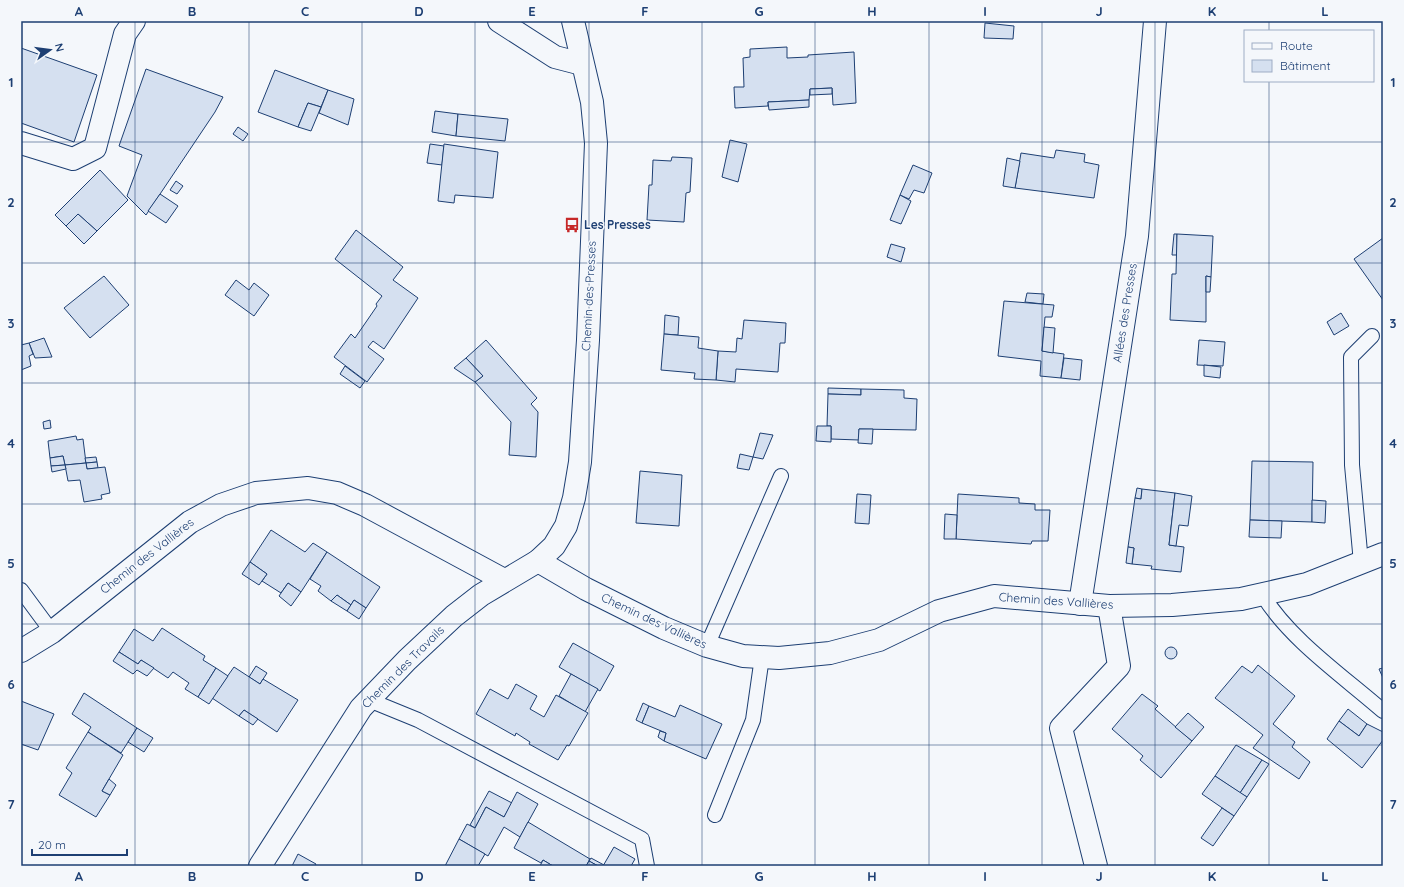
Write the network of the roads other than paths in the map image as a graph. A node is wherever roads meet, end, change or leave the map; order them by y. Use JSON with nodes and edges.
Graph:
{"nodes":[{"id":1,"x":134,"y":21,"type":"edge"},
{"id":2,"x":499,"y":21,"type":"edge"},
{"id":3,"x":573,"y":21,"type":"edge"},
{"id":4,"x":1155,"y":21,"type":"edge"},
{"id":5,"x":582,"y":64,"type":"junction"},
{"id":6,"x":21,"y":143,"type":"edge"},
{"id":7,"x":1372,"y":336,"type":"dead end"},
{"id":8,"x":782,"y":476,"type":"dead end"},
{"id":9,"x":1383,"y":554,"type":"edge"},
{"id":10,"x":538,"y":561,"type":"junction"},
{"id":11,"x":1361,"y":563,"type":"junction"},
{"id":12,"x":504,"y":580,"type":"junction"},
{"id":13,"x":21,"y":590,"type":"edge"},
{"id":14,"x":1262,"y":594,"type":"junction"},
{"id":15,"x":1080,"y":604,"type":"junction"},
{"id":16,"x":1109,"y":606,"type":"junction"},
{"id":17,"x":52,"y":632,"type":"junction"},
{"id":18,"x":707,"y":646,"type":"junction"},
{"id":19,"x":21,"y":651,"type":"edge"},
{"id":20,"x":762,"y":657,"type":"junction"},
{"id":21,"x":369,"y":700,"type":"junction"},
{"id":22,"x":1383,"y":711,"type":"edge"},
{"id":23,"x":715,"y":815,"type":"dead end"},
{"id":24,"x":260,"y":866,"type":"edge"},
{"id":25,"x":647,"y":866,"type":"edge"},
{"id":26,"x":1096,"y":866,"type":"edge"}],
"edges":[{"from":1,"to":6,"type":"street"},
{"from":2,"to":5,"type":"street"},
{"from":3,"to":5,"type":"street","name":"Chemin des Presses"},
{"from":4,"to":15,"type":"street","name":"Allées des Presses"},
{"from":5,"to":10,"type":"street","name":"Chemin des Presses"},
{"from":7,"to":11,"type":"lane"},
{"from":8,"to":18,"type":"lane"},
{"from":9,"to":11,"type":"street","name":"Chemin des Vallières"},
{"from":10,"to":12,"type":"street","name":"Chemin des Travails"},
{"from":10,"to":18,"type":"street","name":"Chemin des Vallières"},
{"from":11,"to":14,"type":"street","name":"Chemin des Vallières"},
{"from":12,"to":17,"type":"street","name":"Chemin des Vallières"},
{"from":12,"to":21,"type":"street","name":"Chemin des Travails"},
{"from":13,"to":17,"type":"lane"},
{"from":14,"to":16,"type":"street","name":"Chemin des Vallières"},
{"from":14,"to":22,"type":"lane"},
{"from":15,"to":16,"type":"street","name":"Chemin des Vallières"},
{"from":15,"to":20,"type":"street","name":"Chemin des Vallières"},
{"from":16,"to":26,"type":"street"},
{"from":17,"to":19,"type":"street","name":"Chemin des Vallières"},
{"from":18,"to":20,"type":"street","name":"Chemin des Vallières"},
{"from":20,"to":23,"type":"lane"},
{"from":21,"to":24,"type":"street","name":"Chemin des Travails"},
{"from":21,"to":25,"type":"lane"}]}
